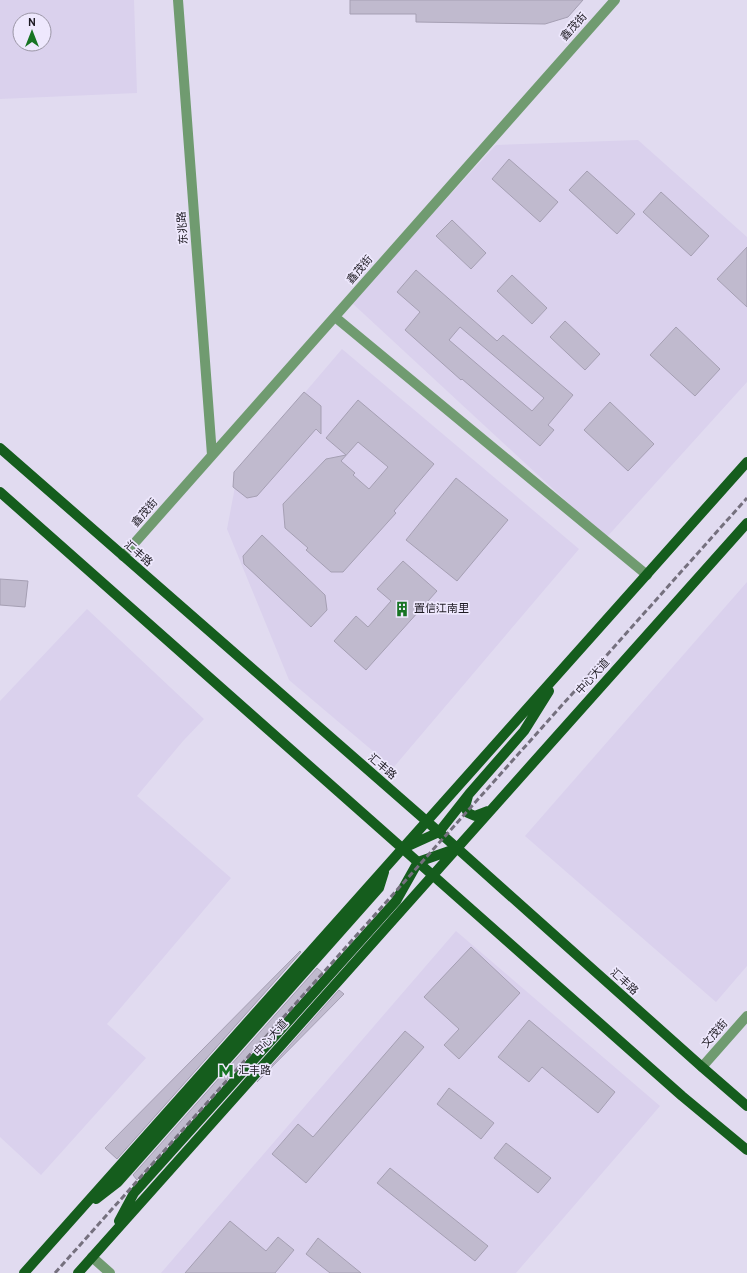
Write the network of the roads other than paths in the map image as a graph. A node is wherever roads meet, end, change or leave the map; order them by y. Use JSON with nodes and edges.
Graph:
{"nodes":[{"id":1,"x":178,"y":0,"type":"edge"},
{"id":2,"x":614,"y":0,"type":"edge"},
{"id":3,"x":335,"y":317,"type":"junction"},
{"id":4,"x":0,"y":448,"type":"edge"},
{"id":5,"x":212,"y":455,"type":"junction"},
{"id":6,"x":747,"y":462,"type":"edge"},
{"id":7,"x":0,"y":492,"type":"edge"},
{"id":8,"x":747,"y":522,"type":"edge"},
{"id":9,"x":123,"y":556,"type":"junction"},
{"id":10,"x":647,"y":575,"type":"junction"},
{"id":11,"x":565,"y":666,"type":"junction"},
{"id":12,"x":469,"y":794,"type":"junction"},
{"id":13,"x":490,"y":809,"type":"junction"},
{"id":14,"x":426,"y":822,"type":"junction"},
{"id":15,"x":439,"y":832,"type":"junction"},
{"id":16,"x":456,"y":848,"type":"junction"},
{"id":17,"x":402,"y":849,"type":"junction"},
{"id":18,"x":418,"y":862,"type":"junction"},
{"id":19,"x":433,"y":875,"type":"junction"},
{"id":20,"x":396,"y":901,"type":"junction"},
{"id":21,"x":747,"y":1016,"type":"edge"},
{"id":22,"x":702,"y":1068,"type":"junction"},
{"id":23,"x":747,"y":1106,"type":"edge"},
{"id":24,"x":747,"y":1150,"type":"edge"},
{"id":25,"x":111,"y":1236,"type":"junction"},
{"id":26,"x":92,"y":1257,"type":"junction"},
{"id":27,"x":24,"y":1273,"type":"edge"},
{"id":28,"x":78,"y":1273,"type":"edge"},
{"id":29,"x":110,"y":1273,"type":"edge"}],
"edges":[{"from":1,"to":5,"type":"street","name":"东兆路"},
{"from":2,"to":3,"type":"street","name":"鑫茂街"},
{"from":3,"to":5,"type":"street","name":"鑫茂街"},
{"from":3,"to":10,"type":"street"},
{"from":4,"to":9,"type":"main road","name":"汇丰路"},
{"from":5,"to":9,"type":"street","name":"鑫茂街"},
{"from":6,"to":10,"type":"main road","name":"中心大道"},
{"from":7,"to":17,"type":"main road"},
{"from":8,"to":13,"type":"main road","name":"中心大道"},
{"from":9,"to":14,"type":"main road","name":"汇丰路"},
{"from":10,"to":11,"type":"main road","name":"中心大道"},
{"from":11,"to":12,"type":"main road","name":"中心大道"},
{"from":11,"to":14,"type":"main road","name":"中心大道"},
{"from":12,"to":13,"type":"main road"},
{"from":12,"to":15,"type":"main road","name":"中心大道"},
{"from":13,"to":16,"type":"main road","name":"中心大道"},
{"from":14,"to":15,"type":"main road","name":"汇丰路"},
{"from":14,"to":17,"type":"main road","name":"中心大道"},
{"from":15,"to":16,"type":"main road","name":"汇丰路"},
{"from":15,"to":17,"type":"main road","name":"中心大道"},
{"from":16,"to":18,"type":"main road","name":"中心大道"},
{"from":16,"to":19,"type":"main road","name":"中心大道"},
{"from":16,"to":22,"type":"main road","name":"汇丰路"},
{"from":17,"to":18,"type":"main road"},
{"from":17,"to":27,"type":"main road","name":"中心大道"},
{"from":18,"to":19,"type":"main road"},
{"from":18,"to":20,"type":"main road","name":"中心大道"},
{"from":19,"to":20,"type":"main road","name":"中心大道"},
{"from":19,"to":24,"type":"main road"},
{"from":19,"to":25,"type":"main road","name":"中心大道"},
{"from":20,"to":25,"type":"main road","name":"中心大道"},
{"from":21,"to":22,"type":"street","name":"文茂街"},
{"from":22,"to":23,"type":"main road","name":"汇丰路"},
{"from":25,"to":26,"type":"main road","name":"中心大道"},
{"from":26,"to":28,"type":"main road","name":"中心大道"},
{"from":26,"to":29,"type":"street"}]}
